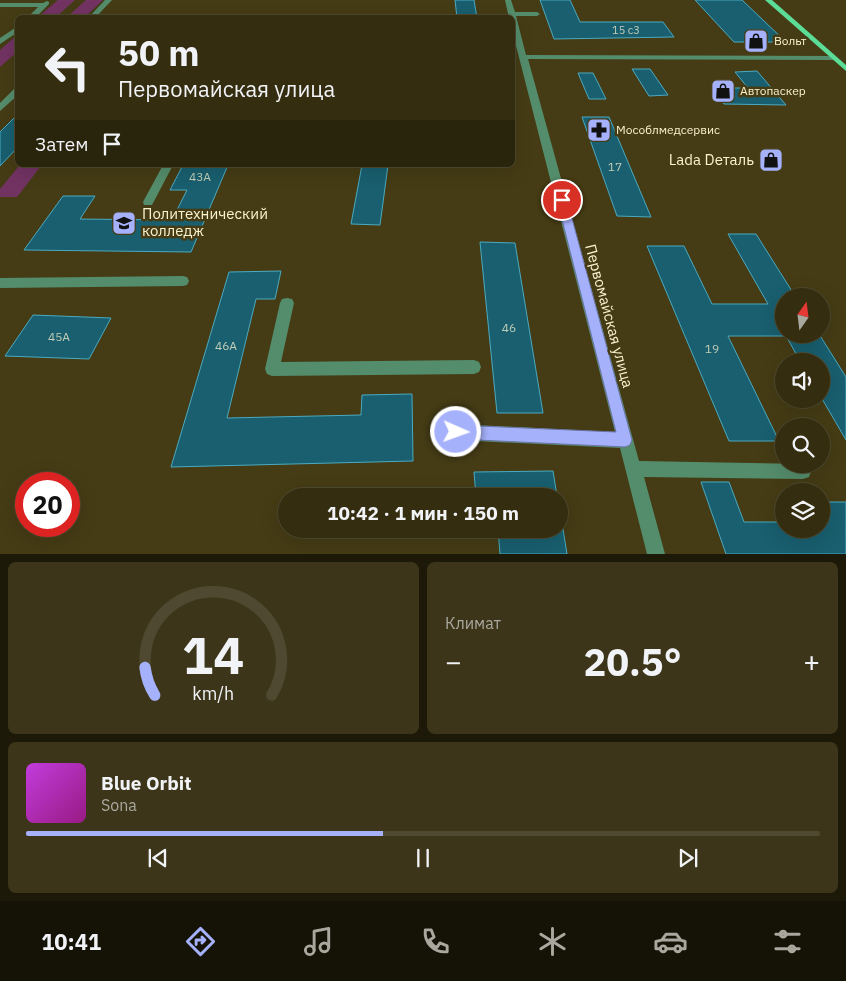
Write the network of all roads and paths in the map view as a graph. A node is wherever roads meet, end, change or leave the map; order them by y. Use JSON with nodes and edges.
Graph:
{"nodes":[{"id":1,"x":109,"y":0,"type":"edge"},
{"id":2,"x":508,"y":0,"type":"edge"},
{"id":3,"x":768,"y":0,"type":"edge"},
{"id":4,"x":48,"y":2,"type":"edge"},
{"id":5,"x":0,"y":5,"type":"edge"},
{"id":6,"x":512,"y":14,"type":"joint"},
{"id":7,"x":537,"y":14,"type":"dead end"},
{"id":8,"x":33,"y":15,"type":"edge"},
{"id":9,"x":94,"y":15,"type":"edge"},
{"id":10,"x":515,"y":25,"type":"edge"},
{"id":11,"x":15,"y":30,"type":"edge"},
{"id":12,"x":0,"y":42,"type":"edge"},
{"id":13,"x":524,"y":58,"type":"junction"},
{"id":14,"x":833,"y":58,"type":"junction"},
{"id":15,"x":846,"y":69,"type":"edge"},
{"id":16,"x":15,"y":93,"type":"edge"},
{"id":17,"x":0,"y":108,"type":"edge"},
{"id":18,"x":167,"y":167,"type":"edge"},
{"id":19,"x":148,"y":202,"type":"dead end"},
{"id":20,"x":183,"y":281,"type":"dead end"},
{"id":21,"x":0,"y":282,"type":"edge"},
{"id":22,"x":287,"y":302,"type":"dead end"},
{"id":23,"x":474,"y":367,"type":"dead end"},
{"id":24,"x":456,"y":432,"type":"dead end"},
{"id":25,"x":625,"y":440,"type":"junction"},
{"id":26,"x":633,"y":469,"type":"junction"},
{"id":27,"x":775,"y":471,"type":"edge"},
{"id":28,"x":656,"y":554,"type":"edge"}],
"edges":[{"from":1,"to":9,"type":"street"},
{"from":2,"to":6,"type":"street","name":"Первомайская улица"},
{"from":3,"to":14,"type":"main road"},
{"from":4,"to":5,"type":"street"},
{"from":4,"to":8,"type":"street"},
{"from":6,"to":7,"type":"street"},
{"from":10,"to":13,"type":"street","name":"Первомайская улица"},
{"from":11,"to":12,"type":"street"},
{"from":13,"to":14,"type":"street"},
{"from":13,"to":25,"type":"street","name":"Первомайская улица"},
{"from":14,"to":15,"type":"main road"},
{"from":16,"to":17,"type":"street"},
{"from":18,"to":19,"type":"street"},
{"from":20,"to":21,"type":"street"},
{"from":22,"to":23,"type":"street"},
{"from":24,"to":25,"type":"street"},
{"from":25,"to":26,"type":"street","name":"Первомайская улица"},
{"from":26,"to":27,"type":"street"},
{"from":26,"to":28,"type":"street","name":"Первомайская улица"}]}
